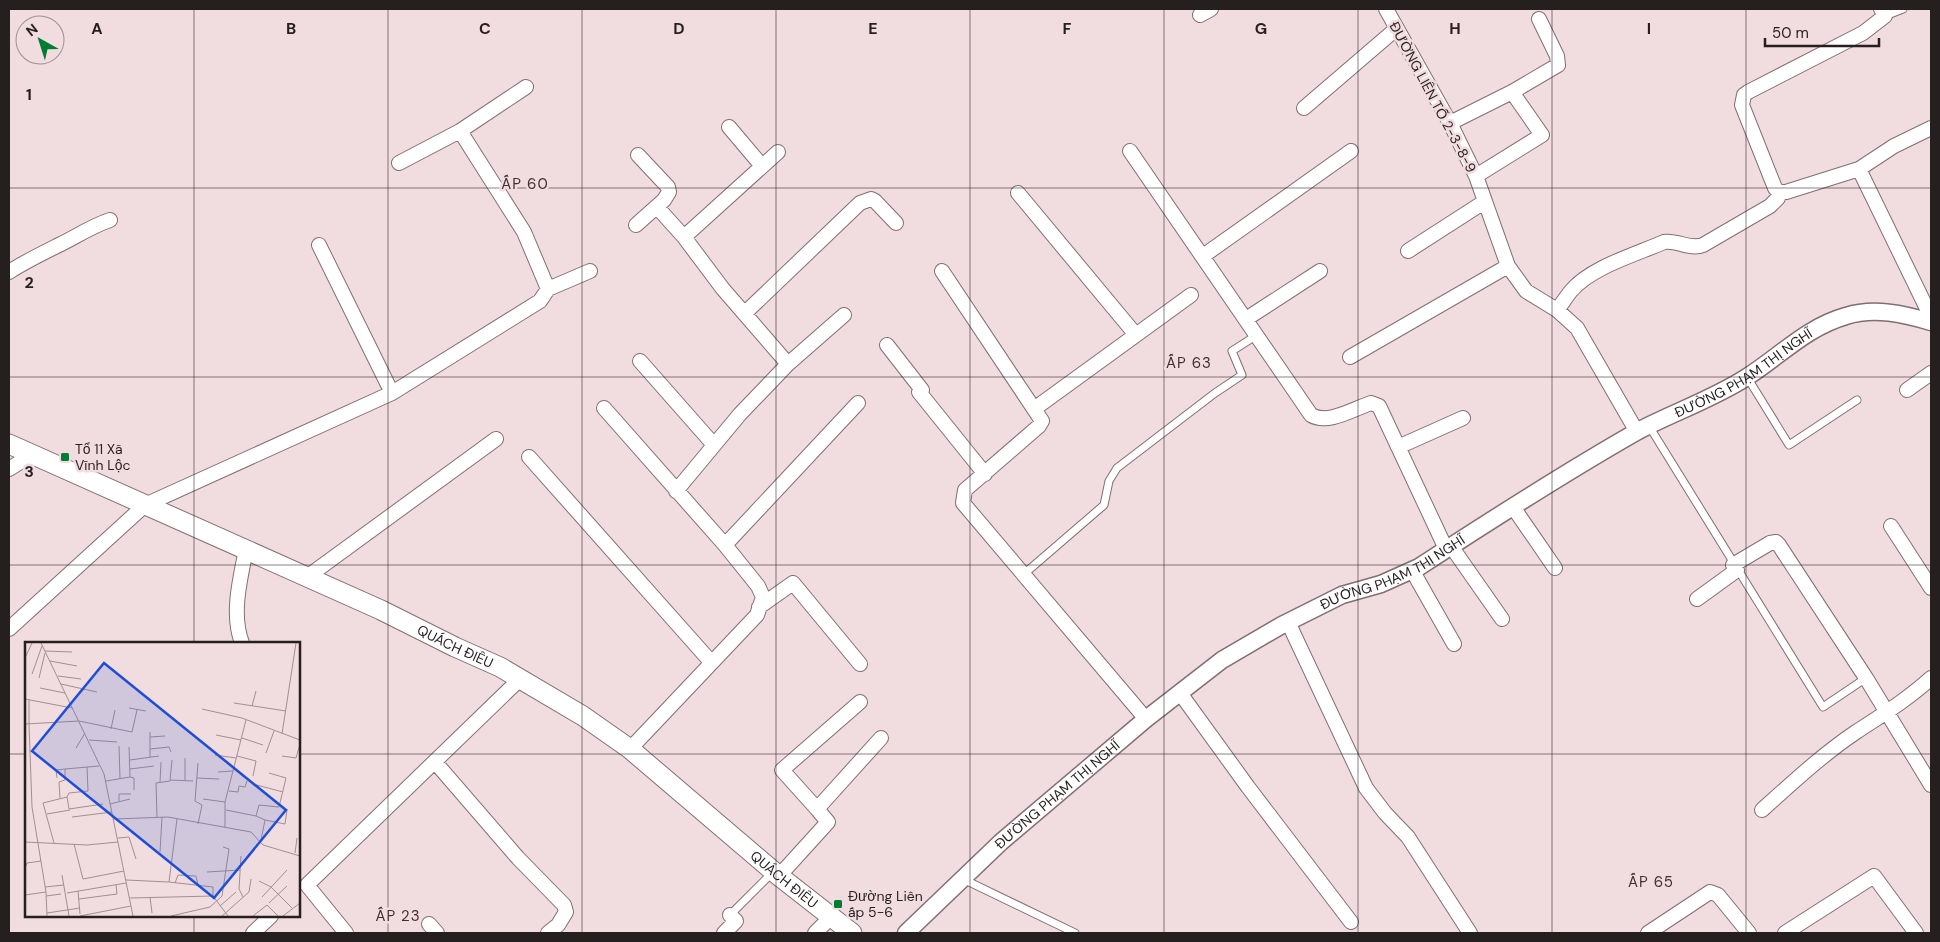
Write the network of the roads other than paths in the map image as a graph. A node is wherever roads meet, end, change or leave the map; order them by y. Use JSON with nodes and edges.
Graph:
{"nodes":[{"id":1,"x":1386,"y":9,"type":"edge"},
{"id":2,"x":1903,"y":9,"type":"edge"},
{"id":3,"x":1883,"y":12,"type":"edge"},
{"id":4,"x":1539,"y":19,"type":"dead end"},
{"id":5,"x":1396,"y":29,"type":"junction"},
{"id":6,"x":526,"y":87,"type":"dead end"},
{"id":7,"x":1512,"y":92,"type":"junction"},
{"id":8,"x":1304,"y":108,"type":"dead end"},
{"id":9,"x":1450,"y":123,"type":"junction"},
{"id":10,"x":728,"y":127,"type":"dead end"},
{"id":11,"x":1931,"y":128,"type":"edge"},
{"id":12,"x":460,"y":131,"type":"junction"},
{"id":13,"x":1130,"y":151,"type":"dead end"},
{"id":14,"x":1352,"y":151,"type":"dead end"},
{"id":15,"x":778,"y":152,"type":"dead end"},
{"id":16,"x":638,"y":154,"type":"dead end"},
{"id":17,"x":399,"y":163,"type":"dead end"},
{"id":18,"x":762,"y":166,"type":"junction"},
{"id":19,"x":1859,"y":169,"type":"junction"},
{"id":20,"x":1476,"y":176,"type":"junction"},
{"id":21,"x":1780,"y":192,"type":"junction"},
{"id":22,"x":1018,"y":193,"type":"dead end"},
{"id":23,"x":1484,"y":202,"type":"junction"},
{"id":24,"x":657,"y":206,"type":"junction"},
{"id":25,"x":110,"y":220,"type":"dead end"},
{"id":26,"x":896,"y":223,"type":"dead end"},
{"id":27,"x":636,"y":225,"type":"dead end"},
{"id":28,"x":684,"y":237,"type":"junction"},
{"id":29,"x":319,"y":245,"type":"dead end"},
{"id":30,"x":1408,"y":251,"type":"dead end"},
{"id":31,"x":1203,"y":256,"type":"junction"},
{"id":32,"x":1508,"y":266,"type":"junction"},
{"id":33,"x":590,"y":271,"type":"dead end"},
{"id":34,"x":942,"y":271,"type":"dead end"},
{"id":35,"x":1320,"y":271,"type":"dead end"},
{"id":36,"x":9,"y":272,"type":"edge"},
{"id":37,"x":548,"y":289,"type":"junction"},
{"id":38,"x":1191,"y":295,"type":"dead end"},
{"id":39,"x":1558,"y":310,"type":"junction"},
{"id":40,"x":744,"y":313,"type":"junction"},
{"id":41,"x":844,"y":315,"type":"dead end"},
{"id":42,"x":1931,"y":317,"type":"edge"},
{"id":43,"x":1246,"y":319,"type":"junction"},
{"id":44,"x":1931,"y":322,"type":"edge"},
{"id":45,"x":1136,"y":335,"type":"junction"},
{"id":46,"x":1257,"y":335,"type":"junction"},
{"id":47,"x":887,"y":345,"type":"dead end"},
{"id":48,"x":1350,"y":357,"type":"dead end"},
{"id":49,"x":640,"y":361,"type":"dead end"},
{"id":50,"x":788,"y":364,"type":"junction"},
{"id":51,"x":1931,"y":373,"type":"edge"},
{"id":52,"x":1747,"y":377,"type":"junction"},
{"id":53,"x":1907,"y":390,"type":"dead end"},
{"id":54,"x":392,"y":394,"type":"junction"},
{"id":55,"x":1857,"y":400,"type":"dead end"},
{"id":56,"x":858,"y":403,"type":"dead end"},
{"id":57,"x":604,"y":408,"type":"dead end"},
{"id":58,"x":1034,"y":409,"type":"junction"},
{"id":59,"x":1463,"y":418,"type":"dead end"},
{"id":60,"x":1643,"y":429,"type":"junction"},
{"id":61,"x":496,"y":440,"type":"dead end"},
{"id":62,"x":9,"y":444,"type":"edge"},
{"id":63,"x":714,"y":445,"type":"junction"},
{"id":64,"x":1398,"y":447,"type":"junction"},
{"id":65,"x":33,"y":454,"type":"junction"},
{"id":66,"x":529,"y":457,"type":"dead end"},
{"id":67,"x":9,"y":469,"type":"edge"},
{"id":68,"x":985,"y":474,"type":"junction"},
{"id":69,"x":676,"y":491,"type":"junction"},
{"id":70,"x":145,"y":505,"type":"junction"},
{"id":71,"x":1513,"y":508,"type":"junction"},
{"id":72,"x":1891,"y":526,"type":"dead end"},
{"id":73,"x":725,"y":545,"type":"junction"},
{"id":74,"x":1449,"y":547,"type":"junction"},
{"id":75,"x":246,"y":550,"type":"junction"},
{"id":76,"x":1735,"y":567,"type":"junction"},
{"id":77,"x":1555,"y":568,"type":"dead end"},
{"id":78,"x":1412,"y":570,"type":"junction"},
{"id":79,"x":1024,"y":574,"type":"junction"},
{"id":80,"x":307,"y":577,"type":"junction"},
{"id":81,"x":1931,"y":588,"type":"edge"},
{"id":82,"x":1697,"y":599,"type":"dead end"},
{"id":83,"x":759,"y":607,"type":"junction"},
{"id":84,"x":1502,"y":619,"type":"dead end"},
{"id":85,"x":1288,"y":622,"type":"junction"},
{"id":86,"x":9,"y":629,"type":"edge"},
{"id":87,"x":242,"y":642,"type":"edge"},
{"id":88,"x":1454,"y":644,"type":"dead end"},
{"id":89,"x":711,"y":662,"type":"junction"},
{"id":90,"x":860,"y":664,"type":"dead end"},
{"id":91,"x":1866,"y":678,"type":"junction"},
{"id":92,"x":1931,"y":678,"type":"edge"},
{"id":93,"x":520,"y":679,"type":"junction"},
{"id":94,"x":1180,"y":693,"type":"junction"},
{"id":95,"x":860,"y":702,"type":"dead end"},
{"id":96,"x":1887,"y":713,"type":"junction"},
{"id":97,"x":1146,"y":719,"type":"junction"},
{"id":98,"x":881,"y":738,"type":"dead end"},
{"id":99,"x":630,"y":749,"type":"junction"},
{"id":100,"x":435,"y":762,"type":"junction"},
{"id":101,"x":1931,"y":785,"type":"edge"},
{"id":102,"x":817,"y":809,"type":"junction"},
{"id":103,"x":1762,"y":810,"type":"dead end"},
{"id":104,"x":777,"y":873,"type":"junction"},
{"id":105,"x":963,"y":879,"type":"junction"},
{"id":106,"x":303,"y":888,"type":"edge"},
{"id":107,"x":730,"y":915,"type":"joint"},
{"id":108,"x":270,"y":917,"type":"edge"},
{"id":109,"x":831,"y":917,"type":"junction"},
{"id":110,"x":1351,"y":922,"type":"dead end"},
{"id":111,"x":253,"y":933,"type":"edge"},
{"id":112,"x":346,"y":933,"type":"edge"},
{"id":113,"x":548,"y":933,"type":"edge"},
{"id":114,"x":724,"y":933,"type":"edge"},
{"id":115,"x":815,"y":933,"type":"edge"},
{"id":116,"x":852,"y":933,"type":"edge"},
{"id":117,"x":906,"y":933,"type":"edge"},
{"id":118,"x":1075,"y":933,"type":"edge"},
{"id":119,"x":1470,"y":933,"type":"edge"},
{"id":120,"x":1648,"y":933,"type":"edge"},
{"id":121,"x":1749,"y":933,"type":"edge"},
{"id":122,"x":1785,"y":933,"type":"edge"},
{"id":123,"x":1916,"y":933,"type":"edge"}],
"edges":[{"from":1,"to":5,"type":"street","name":"ĐƯỜNG LIÊN TỔ 2-3-8-9"},
{"from":2,"to":3,"type":"lane"},
{"from":3,"to":21,"type":"street"},
{"from":4,"to":7,"type":"street"},
{"from":5,"to":8,"type":"street"},
{"from":5,"to":9,"type":"street","name":"ĐƯỜNG LIÊN TỔ 2-3-8-9"},
{"from":6,"to":12,"type":"street"},
{"from":7,"to":9,"type":"street"},
{"from":7,"to":20,"type":"street"},
{"from":9,"to":20,"type":"street","name":"ĐƯỜNG LIÊN TỔ 2-3-8-9"},
{"from":10,"to":18,"type":"street"},
{"from":11,"to":19,"type":"street"},
{"from":12,"to":17,"type":"street"},
{"from":12,"to":37,"type":"street"},
{"from":13,"to":31,"type":"street"},
{"from":14,"to":31,"type":"street"},
{"from":15,"to":18,"type":"street"},
{"from":16,"to":24,"type":"street"},
{"from":18,"to":28,"type":"street"},
{"from":19,"to":21,"type":"street"},
{"from":19,"to":42,"type":"street"},
{"from":20,"to":23,"type":"street","name":"ĐƯỜNG LIÊN TỔ 2-3-8-9"},
{"from":21,"to":39,"type":"street"},
{"from":22,"to":45,"type":"street"},
{"from":23,"to":30,"type":"street"},
{"from":23,"to":32,"type":"street","name":"ĐƯỜNG LIÊN TỔ 2-3-8-9"},
{"from":24,"to":27,"type":"street"},
{"from":24,"to":28,"type":"street"},
{"from":25,"to":36,"type":"street"},
{"from":26,"to":40,"type":"street"},
{"from":28,"to":40,"type":"street"},
{"from":29,"to":54,"type":"street"},
{"from":31,"to":43,"type":"street"},
{"from":32,"to":39,"type":"street","name":"ĐƯỜNG LIÊN TỔ 2-3-8-9"},
{"from":32,"to":48,"type":"street"},
{"from":33,"to":37,"type":"street"},
{"from":34,"to":58,"type":"street"},
{"from":35,"to":43,"type":"street"},
{"from":37,"to":54,"type":"street"},
{"from":38,"to":45,"type":"street"},
{"from":39,"to":60,"type":"street","name":"ĐƯỜNG LIÊN TỔ 2-3-8-9"},
{"from":40,"to":50,"type":"street"},
{"from":41,"to":50,"type":"street"},
{"from":43,"to":46,"type":"street"},
{"from":44,"to":52,"type":"street","name":"ĐƯỜNG PHẠM THỊ NGHĨ"},
{"from":45,"to":58,"type":"street"},
{"from":46,"to":64,"type":"street"},
{"from":46,"to":79,"type":"lane"},
{"from":47,"to":68,"type":"street"},
{"from":49,"to":63,"type":"street"},
{"from":50,"to":63,"type":"street"},
{"from":51,"to":53,"type":"street"},
{"from":52,"to":55,"type":"lane"},
{"from":52,"to":60,"type":"street","name":"ĐƯỜNG PHẠM THỊ NGHĨ"},
{"from":54,"to":70,"type":"street"},
{"from":56,"to":73,"type":"street"},
{"from":57,"to":69,"type":"street"},
{"from":58,"to":68,"type":"street"},
{"from":59,"to":64,"type":"street"},
{"from":60,"to":71,"type":"street","name":"ĐƯỜNG PHẠM THỊ NGHĨ"},
{"from":60,"to":76,"type":"lane"},
{"from":61,"to":80,"type":"street"},
{"from":62,"to":65,"type":"main road","name":"QUÁCH ĐIÊU"},
{"from":63,"to":69,"type":"street"},
{"from":64,"to":74,"type":"street"},
{"from":65,"to":67,"type":"street"},
{"from":65,"to":70,"type":"main road","name":"QUÁCH ĐIÊU"},
{"from":66,"to":89,"type":"street"},
{"from":68,"to":79,"type":"street"},
{"from":69,"to":73,"type":"street"},
{"from":70,"to":75,"type":"main road","name":"QUÁCH ĐIÊU"},
{"from":70,"to":86,"type":"street"},
{"from":71,"to":74,"type":"street","name":"ĐƯỜNG PHẠM THỊ NGHĨ"},
{"from":71,"to":77,"type":"street"},
{"from":72,"to":81,"type":"street"},
{"from":73,"to":83,"type":"street"},
{"from":74,"to":78,"type":"street","name":"ĐƯỜNG PHẠM THỊ NGHĨ"},
{"from":74,"to":84,"type":"street"},
{"from":75,"to":80,"type":"main road","name":"QUÁCH ĐIÊU"},
{"from":75,"to":87,"type":"street"},
{"from":76,"to":82,"type":"street"},
{"from":76,"to":91,"type":"street"},
{"from":76,"to":91,"type":"lane"},
{"from":78,"to":85,"type":"street","name":"ĐƯỜNG PHẠM THỊ NGHĨ"},
{"from":78,"to":88,"type":"street"},
{"from":79,"to":97,"type":"street"},
{"from":80,"to":93,"type":"main road","name":"QUÁCH ĐIÊU"},
{"from":83,"to":89,"type":"street"},
{"from":83,"to":90,"type":"street"},
{"from":85,"to":94,"type":"street","name":"ĐƯỜNG PHẠM THỊ NGHĨ"},
{"from":85,"to":119,"type":"street"},
{"from":89,"to":99,"type":"street"},
{"from":91,"to":96,"type":"street"},
{"from":92,"to":96,"type":"street"},
{"from":93,"to":99,"type":"main road","name":"QUÁCH ĐIÊU"},
{"from":93,"to":100,"type":"street"},
{"from":94,"to":97,"type":"street","name":"ĐƯỜNG PHẠM THỊ NGHĨ"},
{"from":94,"to":110,"type":"street"},
{"from":95,"to":102,"type":"street"},
{"from":96,"to":101,"type":"street"},
{"from":96,"to":103,"type":"street"},
{"from":97,"to":105,"type":"street","name":"ĐƯỜNG PHẠM THỊ NGHĨ"},
{"from":98,"to":102,"type":"street"},
{"from":99,"to":104,"type":"main road","name":"QUÁCH ĐIÊU"},
{"from":100,"to":106,"type":"street"},
{"from":100,"to":113,"type":"street"},
{"from":102,"to":104,"type":"street"},
{"from":104,"to":107,"type":"lane"},
{"from":104,"to":109,"type":"main road","name":"QUÁCH ĐIÊU"},
{"from":105,"to":117,"type":"street","name":"ĐƯỜNG PHẠM THỊ NGHĨ"},
{"from":105,"to":118,"type":"lane"},
{"from":106,"to":112,"type":"street"},
{"from":107,"to":114,"type":"street"},
{"from":108,"to":111,"type":"street"},
{"from":109,"to":115,"type":"street"},
{"from":109,"to":116,"type":"main road","name":"QUÁCH ĐIÊU"},
{"from":120,"to":121,"type":"street"},
{"from":122,"to":123,"type":"street"}]}
